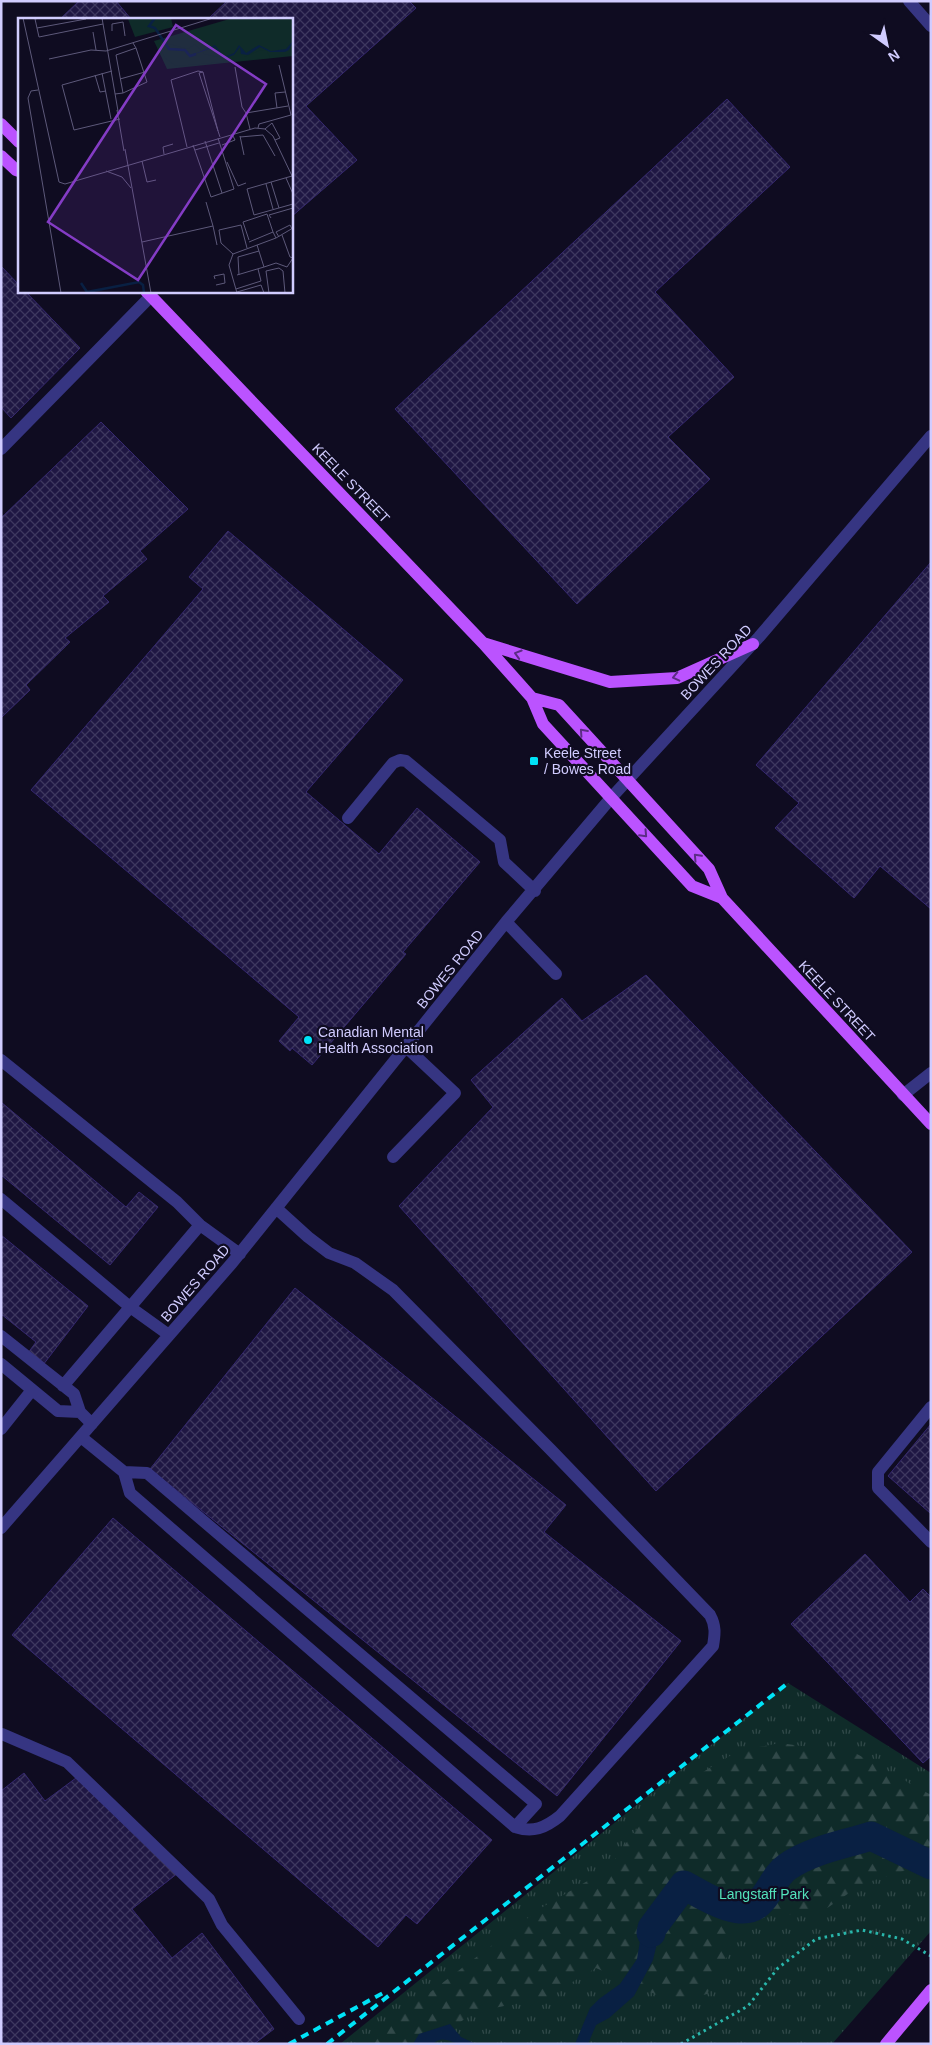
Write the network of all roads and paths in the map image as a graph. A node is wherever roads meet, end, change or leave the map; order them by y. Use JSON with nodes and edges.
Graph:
{"nodes":[{"id":1,"x":909,"y":1,"type":"edge"},
{"id":2,"x":931,"y":26,"type":"edge"},
{"id":3,"x":1,"y":124,"type":"edge"},
{"id":4,"x":18,"y":141,"type":"edge"},
{"id":5,"x":1,"y":156,"type":"edge"},
{"id":6,"x":18,"y":171,"type":"edge"},
{"id":7,"x":148,"y":294,"type":"edge"},
{"id":8,"x":931,"y":436,"type":"edge"},
{"id":9,"x":1,"y":449,"type":"edge"},
{"id":10,"x":483,"y":643,"type":"junction"},
{"id":11,"x":753,"y":644,"type":"junction"},
{"id":12,"x":532,"y":698,"type":"junction"},
{"id":13,"x":627,"y":781,"type":"junction"},
{"id":14,"x":611,"y":798,"type":"junction"},
{"id":15,"x":348,"y":818,"type":"dead end"},
{"id":16,"x":535,"y":891,"type":"junction"},
{"id":17,"x":722,"y":898,"type":"junction"},
{"id":18,"x":506,"y":922,"type":"junction"},
{"id":19,"x":556,"y":974,"type":"dead end"},
{"id":20,"x":406,"y":1047,"type":"junction"},
{"id":21,"x":1,"y":1060,"type":"edge"},
{"id":22,"x":931,"y":1073,"type":"edge"},
{"id":23,"x":903,"y":1095,"type":"junction"},
{"id":24,"x":931,"y":1124,"type":"edge"},
{"id":25,"x":393,"y":1157,"type":"dead end"},
{"id":26,"x":1,"y":1199,"type":"edge"},
{"id":27,"x":276,"y":1208,"type":"junction"},
{"id":28,"x":200,"y":1225,"type":"junction"},
{"id":29,"x":240,"y":1254,"type":"junction"},
{"id":30,"x":130,"y":1307,"type":"junction"},
{"id":31,"x":1,"y":1336,"type":"edge"},
{"id":32,"x":169,"y":1336,"type":"junction"},
{"id":33,"x":1,"y":1364,"type":"edge"},
{"id":34,"x":63,"y":1386,"type":"junction"},
{"id":35,"x":32,"y":1390,"type":"junction"},
{"id":36,"x":931,"y":1407,"type":"edge"},
{"id":37,"x":80,"y":1412,"type":"junction"},
{"id":38,"x":92,"y":1424,"type":"junction"},
{"id":39,"x":1,"y":1429,"type":"edge"},
{"id":40,"x":81,"y":1437,"type":"junction"},
{"id":41,"x":124,"y":1472,"type":"junction"},
{"id":42,"x":4,"y":1521,"type":"edge"},
{"id":43,"x":931,"y":1542,"type":"edge"},
{"id":44,"x":2,"y":1734,"type":"edge"},
{"id":45,"x":515,"y":1827,"type":"junction"},
{"id":46,"x":931,"y":1956,"type":"edge"},
{"id":47,"x":931,"y":1990,"type":"edge"},
{"id":48,"x":299,"y":2019,"type":"dead end"},
{"id":49,"x":681,"y":2044,"type":"edge"},
{"id":50,"x":886,"y":2044,"type":"edge"}],
"edges":[{"from":1,"to":2,"type":"street"},
{"from":3,"to":4,"type":"main road"},
{"from":5,"to":6,"type":"main road"},
{"from":7,"to":9,"type":"street"},
{"from":7,"to":10,"type":"main road","name":"KEELE STREET"},
{"from":8,"to":11,"type":"street","name":"BOWES ROAD"},
{"from":11,"to":10,"type":"main road","one_way":true},
{"from":10,"to":12,"type":"main road","name":"KEELE STREET"},
{"from":11,"to":13,"type":"street","name":"BOWES ROAD"},
{"from":13,"to":12,"type":"main road","name":"KEELE STREET","one_way":true},
{"from":12,"to":14,"type":"main road","name":"KEELE STREET"},
{"from":13,"to":14,"type":"street","name":"BOWES ROAD"},
{"from":17,"to":13,"type":"main road","name":"KEELE STREET","one_way":true},
{"from":14,"to":16,"type":"street","name":"BOWES ROAD"},
{"from":14,"to":17,"type":"main road","name":"KEELE STREET","one_way":true},
{"from":15,"to":16,"type":"street"},
{"from":16,"to":18,"type":"street","name":"BOWES ROAD"},
{"from":17,"to":23,"type":"main road","name":"KEELE STREET"},
{"from":18,"to":19,"type":"street"},
{"from":18,"to":20,"type":"street","name":"BOWES ROAD"},
{"from":20,"to":25,"type":"street"},
{"from":20,"to":27,"type":"street","name":"BOWES ROAD"},
{"from":21,"to":28,"type":"street"},
{"from":22,"to":23,"type":"street"},
{"from":23,"to":24,"type":"main road","name":"KEELE STREET"},
{"from":26,"to":30,"type":"street"},
{"from":27,"to":29,"type":"street","name":"BOWES ROAD"},
{"from":27,"to":45,"type":"street"},
{"from":28,"to":29,"type":"street"},
{"from":28,"to":30,"type":"street"},
{"from":29,"to":32,"type":"street","name":"BOWES ROAD"},
{"from":30,"to":32,"type":"street"},
{"from":30,"to":34,"type":"street"},
{"from":31,"to":34,"type":"street"},
{"from":32,"to":38,"type":"street","name":"BOWES ROAD"},
{"from":33,"to":35,"type":"street"},
{"from":34,"to":37,"type":"street"},
{"from":35,"to":37,"type":"street"},
{"from":35,"to":39,"type":"street"},
{"from":36,"to":43,"type":"street"},
{"from":37,"to":38,"type":"street"},
{"from":38,"to":40,"type":"street","name":"BOWES ROAD"},
{"from":40,"to":41,"type":"street"},
{"from":40,"to":42,"type":"street","name":"BOWES ROAD"},
{"from":41,"to":45,"type":"street"},
{"from":41,"to":45,"type":"street"},
{"from":44,"to":48,"type":"street"},
{"from":46,"to":49,"type":"path"},
{"from":47,"to":50,"type":"main road"}]}
